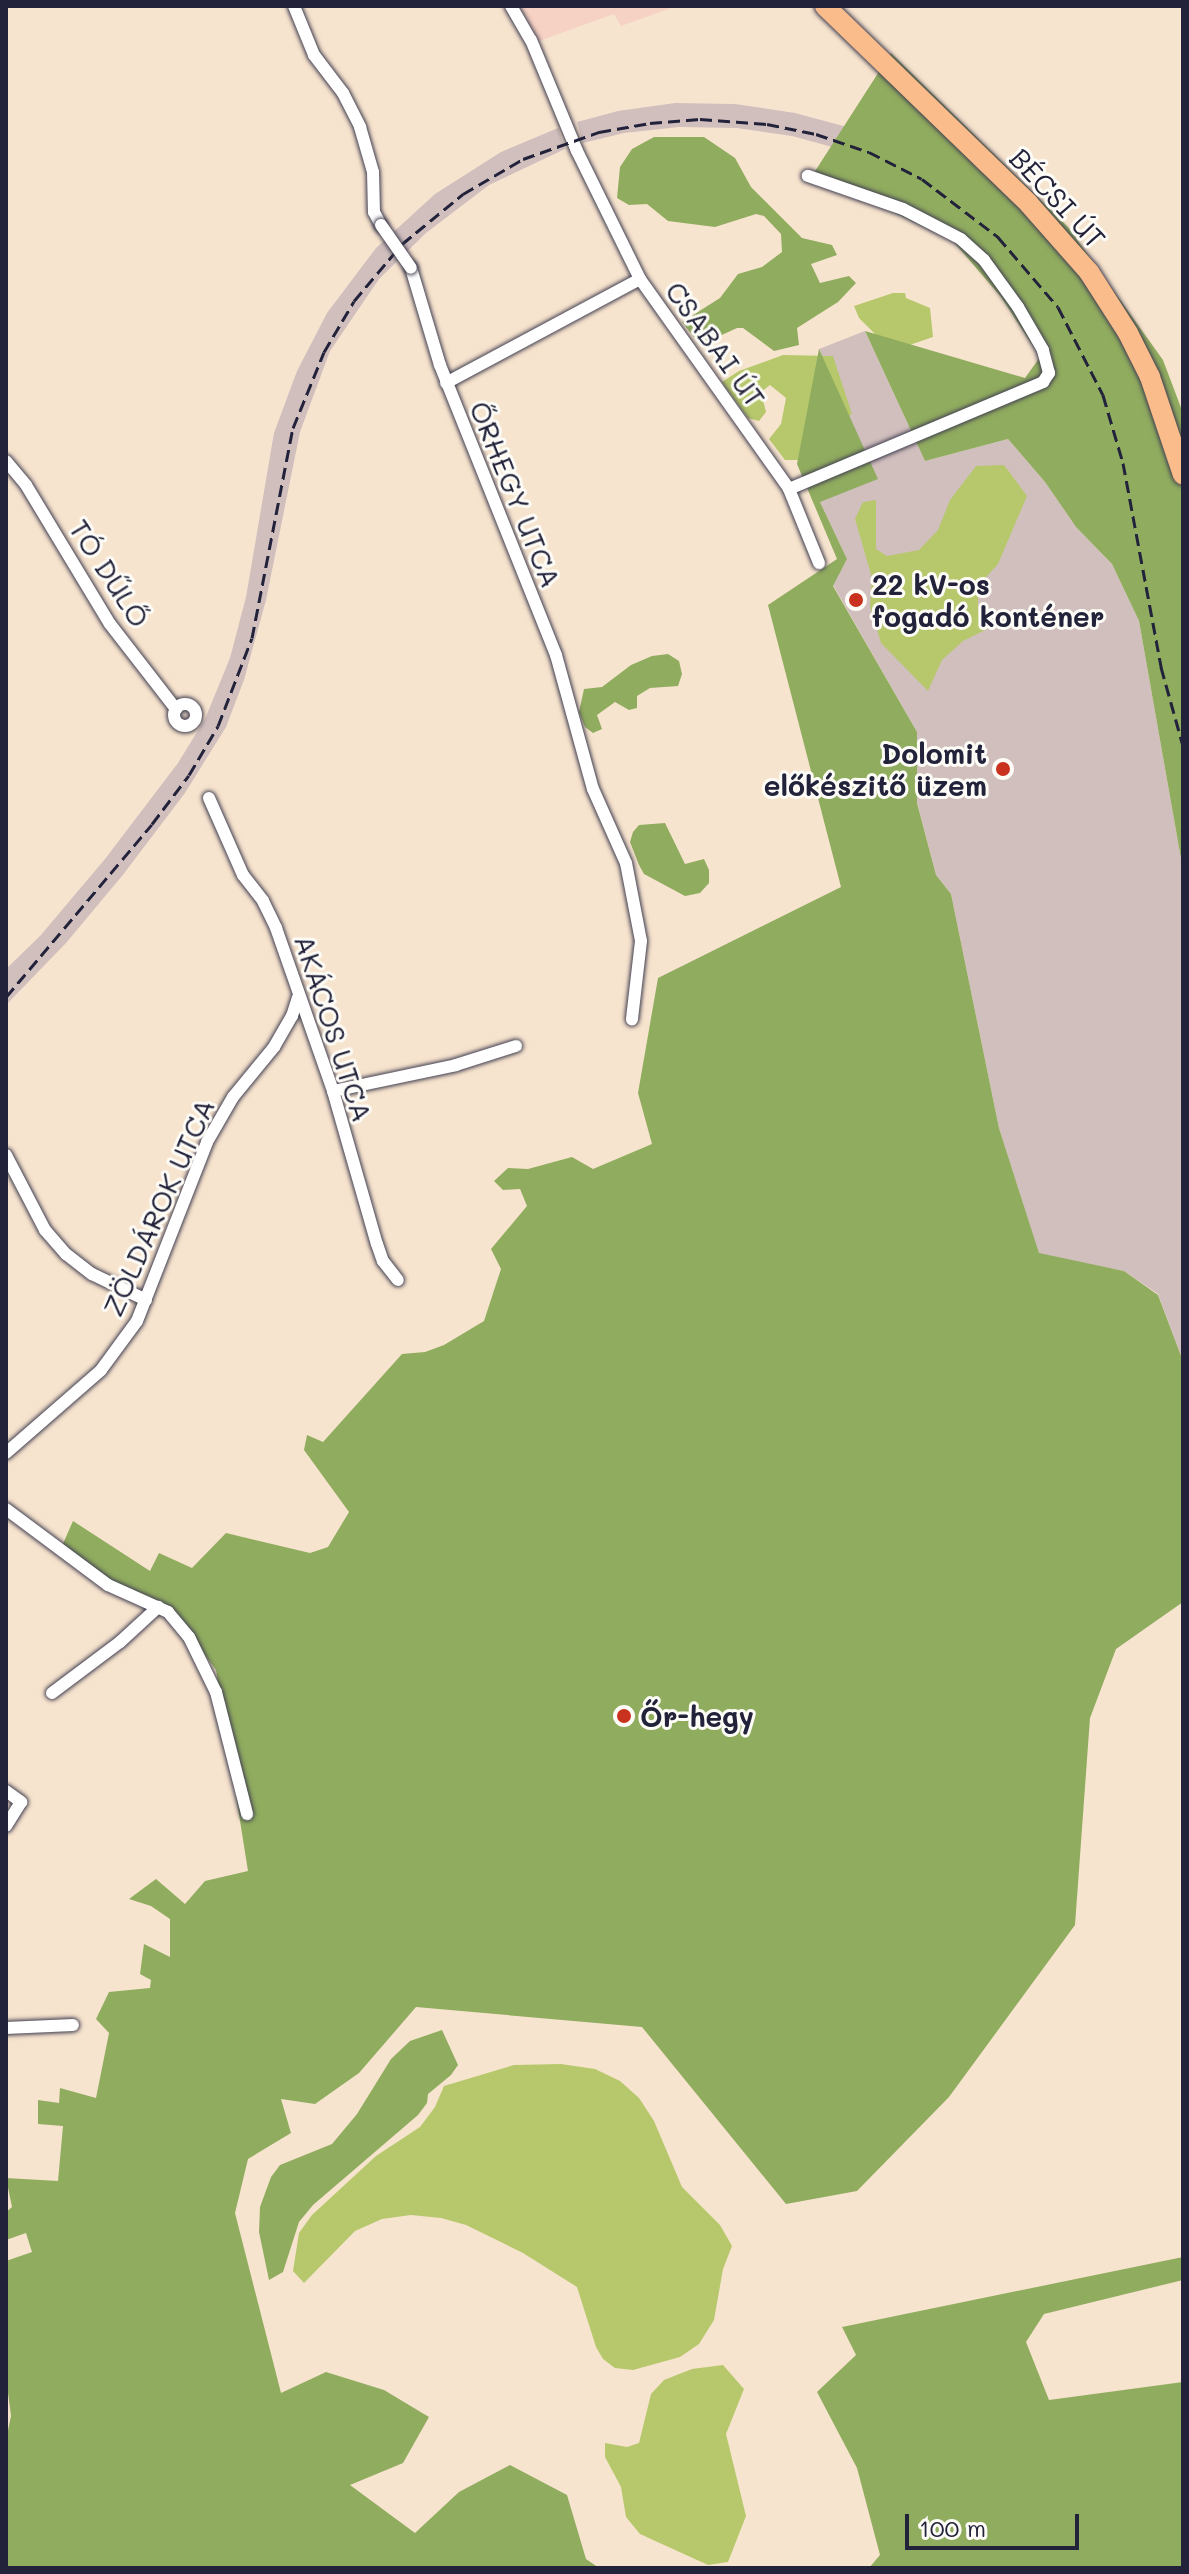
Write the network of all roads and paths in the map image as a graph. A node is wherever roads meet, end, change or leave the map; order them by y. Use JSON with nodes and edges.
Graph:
{"nodes":[{"id":1,"x":294,"y":6,"type":"edge"},
{"id":2,"x":511,"y":6,"type":"edge"},
{"id":3,"x":825,"y":6,"type":"edge"},
{"id":4,"x":808,"y":176,"type":"dead end"},
{"id":5,"x":640,"y":279,"type":"junction"},
{"id":6,"x":446,"y":383,"type":"junction"},
{"id":7,"x":6,"y":461,"type":"edge"},
{"id":8,"x":1183,"y":475,"type":"edge"},
{"id":9,"x":789,"y":489,"type":"junction"},
{"id":10,"x":819,"y":563,"type":"dead end"},
{"id":11,"x":176,"y":709,"type":"dead end"},
{"id":12,"x":209,"y":798,"type":"dead end"},
{"id":13,"x":298,"y":997,"type":"junction"},
{"id":14,"x":632,"y":1019,"type":"dead end"},
{"id":15,"x":516,"y":1046,"type":"dead end"},
{"id":16,"x":333,"y":1091,"type":"junction"},
{"id":17,"x":6,"y":1155,"type":"edge"},
{"id":18,"x":398,"y":1280,"type":"dead end"},
{"id":19,"x":146,"y":1300,"type":"junction"},
{"id":20,"x":6,"y":1453,"type":"edge"},
{"id":21,"x":6,"y":1509,"type":"edge"},
{"id":22,"x":158,"y":1607,"type":"junction"},
{"id":23,"x":52,"y":1693,"type":"dead end"},
{"id":24,"x":6,"y":1791,"type":"edge"},
{"id":25,"x":247,"y":1814,"type":"dead end"},
{"id":26,"x":6,"y":1826,"type":"edge"},
{"id":27,"x":73,"y":2025,"type":"dead end"},
{"id":28,"x":6,"y":2028,"type":"edge"}],
"edges":[{"from":1,"to":6,"type":"street","name":"ŐRHEGY UTCA","bridge":true},
{"from":2,"to":5,"type":"street","name":"CSABAI ÚT"},
{"from":3,"to":8,"type":"main road","name":"BÉCSI ÚT"},
{"from":4,"to":9,"type":"street"},
{"from":5,"to":6,"type":"street"},
{"from":5,"to":9,"type":"street","name":"CSABAI ÚT"},
{"from":6,"to":14,"type":"street","name":"ŐRHEGY UTCA"},
{"from":7,"to":11,"type":"street","name":"TÓ DŰLŐ"},
{"from":9,"to":10,"type":"street","name":"CSABAI ÚT"},
{"from":12,"to":13,"type":"street","name":"AKÁCOS UTCA"},
{"from":13,"to":16,"type":"street","name":"AKÁCOS UTCA"},
{"from":13,"to":19,"type":"street","name":"ZÖLDÁROK UTCA"},
{"from":15,"to":16,"type":"street"},
{"from":16,"to":18,"type":"street","name":"AKÁCOS UTCA"},
{"from":17,"to":19,"type":"street"},
{"from":19,"to":20,"type":"street","name":"ZÖLDÁROK UTCA"},
{"from":21,"to":22,"type":"street"},
{"from":22,"to":23,"type":"street"},
{"from":22,"to":25,"type":"street"},
{"from":24,"to":26,"type":"street"},
{"from":27,"to":28,"type":"street"}]}
